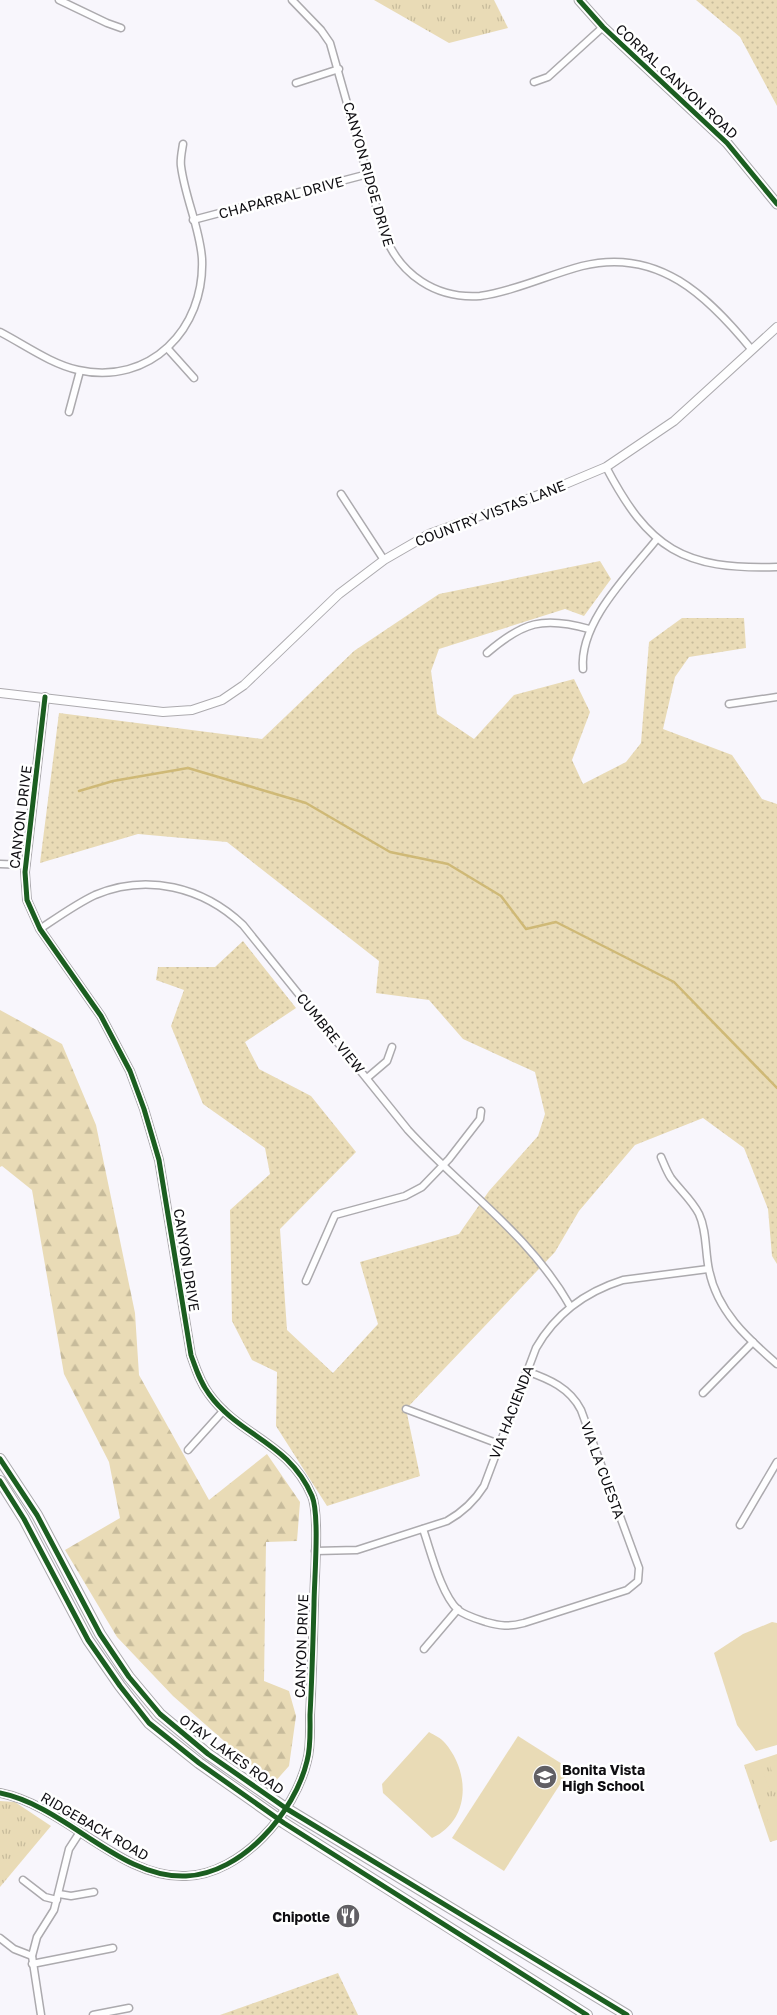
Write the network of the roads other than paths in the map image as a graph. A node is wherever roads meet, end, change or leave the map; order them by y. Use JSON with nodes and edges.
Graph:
{"nodes":[{"id":1,"x":59,"y":0,"type":"edge"},
{"id":2,"x":292,"y":0,"type":"edge"},
{"id":3,"x":579,"y":0,"type":"edge"},
{"id":4,"x":603,"y":27,"type":"junction"},
{"id":5,"x":122,"y":28,"type":"dead end"},
{"id":6,"x":339,"y":69,"type":"junction"},
{"id":7,"x":534,"y":82,"type":"dead end"},
{"id":8,"x":296,"y":83,"type":"dead end"},
{"id":9,"x":183,"y":144,"type":"dead end"},
{"id":10,"x":368,"y":174,"type":"junction"},
{"id":11,"x":777,"y":204,"type":"edge"},
{"id":12,"x":193,"y":220,"type":"junction"},
{"id":13,"x":777,"y":327,"type":"edge"},
{"id":14,"x":0,"y":332,"type":"edge"},
{"id":15,"x":168,"y":349,"type":"junction"},
{"id":16,"x":752,"y":350,"type":"junction"},
{"id":17,"x":80,"y":371,"type":"junction"},
{"id":18,"x":194,"y":378,"type":"dead end"},
{"id":19,"x":70,"y":412,"type":"dead end"},
{"id":20,"x":606,"y":466,"type":"junction"},
{"id":21,"x":341,"y":494,"type":"dead end"},
{"id":22,"x":656,"y":539,"type":"junction"},
{"id":23,"x":384,"y":560,"type":"junction"},
{"id":24,"x":777,"y":567,"type":"edge"},
{"id":25,"x":589,"y":629,"type":"junction"},
{"id":26,"x":487,"y":653,"type":"dead end"},
{"id":27,"x":583,"y":668,"type":"dead end"},
{"id":28,"x":0,"y":693,"type":"edge"},
{"id":29,"x":777,"y":696,"type":"edge"},
{"id":30,"x":45,"y":697,"type":"junction"},
{"id":31,"x":729,"y":704,"type":"dead end"},
{"id":32,"x":0,"y":864,"type":"edge"},
{"id":33,"x":26,"y":865,"type":"junction"},
{"id":34,"x":40,"y":929,"type":"junction"},
{"id":35,"x":392,"y":1047,"type":"dead end"},
{"id":36,"x":367,"y":1078,"type":"junction"},
{"id":37,"x":481,"y":1111,"type":"dead end"},
{"id":38,"x":660,"y":1157,"type":"dead end"},
{"id":39,"x":444,"y":1166,"type":"junction"},
{"id":40,"x":708,"y":1269,"type":"junction"},
{"id":41,"x":306,"y":1281,"type":"dead end"},
{"id":42,"x":570,"y":1306,"type":"junction"},
{"id":43,"x":753,"y":1342,"type":"junction"},
{"id":44,"x":777,"y":1364,"type":"edge"},
{"id":45,"x":526,"y":1371,"type":"junction"},
{"id":46,"x":703,"y":1393,"type":"dead end"},
{"id":47,"x":406,"y":1409,"type":"dead end"},
{"id":48,"x":224,"y":1410,"type":"junction"},
{"id":49,"x":498,"y":1444,"type":"junction"},
{"id":50,"x":188,"y":1450,"type":"dead end"},
{"id":51,"x":0,"y":1458,"type":"edge"},
{"id":52,"x":777,"y":1462,"type":"edge"},
{"id":53,"x":0,"y":1481,"type":"edge"},
{"id":54,"x":740,"y":1525,"type":"dead end"},
{"id":55,"x":423,"y":1529,"type":"junction"},
{"id":56,"x":315,"y":1551,"type":"junction"},
{"id":57,"x":458,"y":1609,"type":"junction"},
{"id":58,"x":424,"y":1649,"type":"dead end"},
{"id":59,"x":0,"y":1793,"type":"edge"},
{"id":60,"x":287,"y":1809,"type":"junction"},
{"id":61,"x":278,"y":1819,"type":"junction"},
{"id":62,"x":80,"y":1832,"type":"junction"},
{"id":63,"x":23,"y":1880,"type":"dead end"},
{"id":64,"x":94,"y":1892,"type":"dead end"},
{"id":65,"x":58,"y":1897,"type":"junction"},
{"id":66,"x":0,"y":1938,"type":"edge"},
{"id":67,"x":113,"y":1948,"type":"dead end"},
{"id":68,"x":32,"y":1956,"type":"junction"},
{"id":69,"x":32,"y":1964,"type":"junction"},
{"id":70,"x":128,"y":2008,"type":"dead end"},
{"id":71,"x":42,"y":2015,"type":"edge"},
{"id":72,"x":93,"y":2015,"type":"edge"},
{"id":73,"x":587,"y":2015,"type":"edge"},
{"id":74,"x":628,"y":2015,"type":"edge"}],
"edges":[{"from":1,"to":5,"type":"street"},
{"from":2,"to":6,"type":"street","name":"CANYON RIDGE DRIVE"},
{"from":3,"to":4,"type":"main road","name":"CORRAL CANYON ROAD"},
{"from":4,"to":7,"type":"street"},
{"from":4,"to":11,"type":"main road","name":"CORRAL CANYON ROAD"},
{"from":6,"to":8,"type":"street"},
{"from":6,"to":10,"type":"street","name":"CANYON RIDGE DRIVE"},
{"from":9,"to":12,"type":"street"},
{"from":10,"to":12,"type":"street","name":"CHAPARRAL DRIVE"},
{"from":10,"to":16,"type":"street","name":"CANYON RIDGE DRIVE"},
{"from":12,"to":15,"type":"street"},
{"from":13,"to":16,"type":"street","name":"COUNTRY VISTAS LANE"},
{"from":14,"to":17,"type":"street"},
{"from":15,"to":17,"type":"street"},
{"from":15,"to":18,"type":"street"},
{"from":16,"to":20,"type":"street","name":"COUNTRY VISTAS LANE"},
{"from":17,"to":19,"type":"street"},
{"from":20,"to":22,"type":"street"},
{"from":20,"to":23,"type":"street","name":"COUNTRY VISTAS LANE"},
{"from":21,"to":23,"type":"street"},
{"from":22,"to":24,"type":"street"},
{"from":22,"to":25,"type":"street"},
{"from":23,"to":30,"type":"street","name":"COUNTRY VISTAS LANE"},
{"from":25,"to":26,"type":"street"},
{"from":25,"to":27,"type":"street"},
{"from":28,"to":30,"type":"street","name":"COUNTRY VISTAS LANE"},
{"from":29,"to":31,"type":"street"},
{"from":30,"to":33,"type":"street","name":"CANYON DRIVE"},
{"from":32,"to":33,"type":"street"},
{"from":33,"to":34,"type":"street","name":"CANYON DRIVE"},
{"from":34,"to":36,"type":"street","name":"CUMBRE VIEW"},
{"from":34,"to":48,"type":"street","name":"CANYON DRIVE"},
{"from":35,"to":36,"type":"street"},
{"from":36,"to":39,"type":"street","name":"CUMBRE VIEW"},
{"from":37,"to":39,"type":"street"},
{"from":38,"to":40,"type":"street"},
{"from":39,"to":41,"type":"street"},
{"from":39,"to":42,"type":"street","name":"CUMBRE VIEW"},
{"from":40,"to":42,"type":"street","name":"VIA HACIENDA"},
{"from":40,"to":43,"type":"street"},
{"from":42,"to":45,"type":"street","name":"VIA HACIENDA"},
{"from":43,"to":44,"type":"street"},
{"from":43,"to":46,"type":"street"},
{"from":45,"to":49,"type":"street","name":"VIA HACIENDA"},
{"from":45,"to":57,"type":"street","name":"VIA LA CUESTA"},
{"from":47,"to":49,"type":"street"},
{"from":48,"to":50,"type":"street"},
{"from":48,"to":56,"type":"street","name":"CANYON DRIVE"},
{"from":49,"to":55,"type":"street","name":"VIA HACIENDA"},
{"from":51,"to":60,"type":"main road","name":"OTAY LAKES ROAD"},
{"from":52,"to":54,"type":"street"},
{"from":53,"to":61,"type":"main road","name":"OTAY LAKES ROAD"},
{"from":55,"to":56,"type":"street","name":"VIA HACIENDA"},
{"from":55,"to":57,"type":"street"},
{"from":56,"to":60,"type":"street","name":"CANYON DRIVE"},
{"from":57,"to":58,"type":"street"},
{"from":59,"to":62,"type":"street","name":"RIDGEBACK ROAD"},
{"from":60,"to":61,"type":"street","name":"CANYON DRIVE"},
{"from":60,"to":74,"type":"main road","name":"OTAY LAKES ROAD"},
{"from":61,"to":62,"type":"street","name":"RIDGEBACK ROAD"},
{"from":61,"to":73,"type":"main road","name":"OTAY LAKES ROAD"},
{"from":62,"to":65,"type":"street"},
{"from":63,"to":65,"type":"street"},
{"from":64,"to":65,"type":"street"},
{"from":65,"to":68,"type":"street"},
{"from":66,"to":68,"type":"street"},
{"from":67,"to":69,"type":"street"},
{"from":68,"to":69,"type":"street"},
{"from":69,"to":71,"type":"street"},
{"from":70,"to":72,"type":"street"}]}
